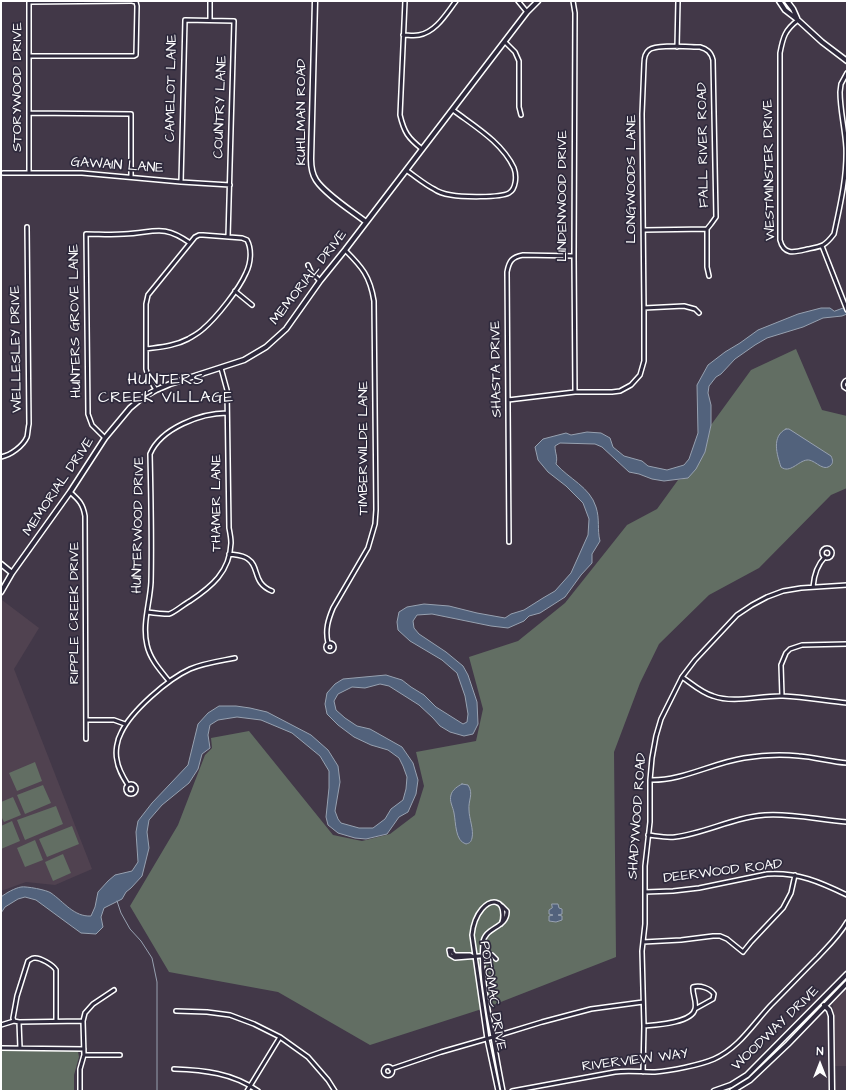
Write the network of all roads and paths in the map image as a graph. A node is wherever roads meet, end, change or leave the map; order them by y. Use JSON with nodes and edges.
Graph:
{"nodes":[{"id":1,"x":29,"y":1,"type":"edge"},
{"id":2,"x":132,"y":1,"type":"edge"},
{"id":3,"x":210,"y":1,"type":"edge"},
{"id":4,"x":315,"y":1,"type":"edge"},
{"id":5,"x":405,"y":1,"type":"edge"},
{"id":6,"x":456,"y":1,"type":"edge"},
{"id":7,"x":518,"y":1,"type":"edge"},
{"id":8,"x":538,"y":1,"type":"edge"},
{"id":9,"x":573,"y":1,"type":"edge"},
{"id":10,"x":678,"y":1,"type":"edge"},
{"id":11,"x":779,"y":1,"type":"edge"},
{"id":12,"x":787,"y":1,"type":"edge"},
{"id":13,"x":527,"y":12,"type":"junction"},
{"id":14,"x":210,"y":20,"type":"junction"},
{"id":15,"x":798,"y":20,"type":"junction"},
{"id":16,"x":403,"y":35,"type":"junction"},
{"id":17,"x":505,"y":42,"type":"junction"},
{"id":18,"x":678,"y":47,"type":"junction"},
{"id":19,"x":29,"y":56,"type":"junction"},
{"id":20,"x":847,"y":61,"type":"edge"},
{"id":21,"x":847,"y":73,"type":"edge"},
{"id":22,"x":453,"y":110,"type":"junction"},
{"id":23,"x":29,"y":113,"type":"junction"},
{"id":24,"x":521,"y":115,"type":"dead end"},
{"id":25,"x":422,"y":149,"type":"junction"},
{"id":26,"x":406,"y":170,"type":"junction"},
{"id":27,"x":3,"y":173,"type":"dead end"},
{"id":28,"x":29,"y":173,"type":"junction"},
{"id":29,"x":131,"y":177,"type":"junction"},
{"id":30,"x":181,"y":182,"type":"junction"},
{"id":31,"x":230,"y":185,"type":"junction"},
{"id":32,"x":366,"y":222,"type":"junction"},
{"id":33,"x":27,"y":227,"type":"dead end"},
{"id":34,"x":707,"y":229,"type":"junction"},
{"id":35,"x":644,"y":230,"type":"junction"},
{"id":36,"x":228,"y":237,"type":"junction"},
{"id":37,"x":190,"y":243,"type":"junction"},
{"id":38,"x":822,"y":246,"type":"junction"},
{"id":39,"x":345,"y":250,"type":"junction"},
{"id":40,"x":574,"y":256,"type":"junction"},
{"id":41,"x":308,"y":265,"type":"dead end"},
{"id":42,"x":709,"y":276,"type":"dead end"},
{"id":43,"x":320,"y":281,"type":"junction"},
{"id":44,"x":235,"y":291,"type":"junction"},
{"id":45,"x":252,"y":305,"type":"dead end"},
{"id":46,"x":644,"y":308,"type":"junction"},
{"id":47,"x":847,"y":310,"type":"edge"},
{"id":48,"x":699,"y":313,"type":"dead end"},
{"id":49,"x":146,"y":349,"type":"junction"},
{"id":50,"x":221,"y":368,"type":"junction"},
{"id":51,"x":847,"y":380,"type":"edge"},
{"id":52,"x":847,"y":389,"type":"edge"},
{"id":53,"x":156,"y":390,"type":"junction"},
{"id":54,"x":575,"y":392,"type":"junction"},
{"id":55,"x":508,"y":400,"type":"junction"},
{"id":56,"x":227,"y":413,"type":"junction"},
{"id":57,"x":105,"y":438,"type":"junction"},
{"id":58,"x":1,"y":457,"type":"edge"},
{"id":59,"x":70,"y":492,"type":"junction"},
{"id":60,"x":509,"y":542,"type":"dead end"},
{"id":61,"x":229,"y":554,"type":"junction"},
{"id":62,"x":825,"y":557,"type":"dead end"},
{"id":63,"x":1,"y":564,"type":"edge"},
{"id":64,"x":12,"y":573,"type":"junction"},
{"id":65,"x":847,"y":585,"type":"edge"},
{"id":66,"x":813,"y":587,"type":"junction"},
{"id":67,"x":272,"y":591,"type":"dead end"},
{"id":68,"x":1,"y":592,"type":"edge"},
{"id":69,"x":147,"y":612,"type":"junction"},
{"id":70,"x":328,"y":643,"type":"dead end"},
{"id":71,"x":847,"y":644,"type":"edge"},
{"id":72,"x":235,"y":658,"type":"dead end"},
{"id":73,"x":682,"y":677,"type":"junction"},
{"id":74,"x":169,"y":681,"type":"junction"},
{"id":75,"x":782,"y":696,"type":"junction"},
{"id":76,"x":847,"y":703,"type":"edge"},
{"id":77,"x":86,"y":720,"type":"junction"},
{"id":78,"x":126,"y":724,"type":"junction"},
{"id":79,"x":86,"y":739,"type":"dead end"},
{"id":80,"x":847,"y":763,"type":"edge"},
{"id":81,"x":650,"y":780,"type":"junction"},
{"id":82,"x":128,"y":785,"type":"dead end"},
{"id":83,"x":847,"y":822,"type":"edge"},
{"id":84,"x":648,"y":835,"type":"junction"},
{"id":85,"x":795,"y":875,"type":"junction"},
{"id":86,"x":645,"y":892,"type":"junction"},
{"id":87,"x":847,"y":895,"type":"edge"},
{"id":88,"x":847,"y":922,"type":"edge"},
{"id":89,"x":643,"y":942,"type":"junction"},
{"id":90,"x":483,"y":955,"type":"junction"},
{"id":91,"x":474,"y":956,"type":"junction"},
{"id":92,"x":496,"y":959,"type":"dead end"},
{"id":93,"x":847,"y":974,"type":"edge"},
{"id":94,"x":847,"y":983,"type":"edge"},
{"id":95,"x":114,"y":990,"type":"dead end"},
{"id":96,"x":821,"y":1001,"type":"junction"},
{"id":97,"x":643,"y":1002,"type":"junction"},
{"id":98,"x":825,"y":1006,"type":"junction"},
{"id":99,"x":695,"y":1008,"type":"junction"},
{"id":100,"x":176,"y":1011,"type":"dead end"},
{"id":101,"x":14,"y":1021,"type":"junction"},
{"id":102,"x":56,"y":1021,"type":"junction"},
{"id":103,"x":83,"y":1021,"type":"junction"},
{"id":104,"x":19,"y":1022,"type":"junction"},
{"id":105,"x":1,"y":1025,"type":"edge"},
{"id":106,"x":644,"y":1026,"type":"junction"},
{"id":107,"x":280,"y":1037,"type":"junction"},
{"id":108,"x":493,"y":1037,"type":"junction"},
{"id":109,"x":488,"y":1039,"type":"junction"},
{"id":110,"x":783,"y":1040,"type":"junction"},
{"id":111,"x":788,"y":1044,"type":"junction"},
{"id":112,"x":1,"y":1048,"type":"edge"},
{"id":113,"x":20,"y":1048,"type":"junction"},
{"id":114,"x":84,"y":1049,"type":"junction"},
{"id":115,"x":84,"y":1055,"type":"junction"},
{"id":116,"x":120,"y":1055,"type":"dead end"},
{"id":117,"x":174,"y":1069,"type":"dead end"},
{"id":118,"x":391,"y":1069,"type":"dead end"},
{"id":119,"x":644,"y":1072,"type":"junction"},
{"id":120,"x":251,"y":1086,"type":"junction"},
{"id":121,"x":80,"y":1091,"type":"edge"},
{"id":122,"x":247,"y":1091,"type":"edge"},
{"id":123,"x":258,"y":1091,"type":"edge"},
{"id":124,"x":335,"y":1091,"type":"edge"},
{"id":125,"x":498,"y":1091,"type":"edge"},
{"id":126,"x":503,"y":1091,"type":"edge"},
{"id":127,"x":512,"y":1091,"type":"edge"},
{"id":128,"x":714,"y":1091,"type":"edge"},
{"id":129,"x":732,"y":1091,"type":"edge"},
{"id":130,"x":832,"y":1091,"type":"edge"}],
"edges":[{"from":1,"to":2,"type":"street"},
{"from":1,"to":19,"type":"street","name":"STORYWOOD DRIVE"},
{"from":2,"to":19,"type":"street"},
{"from":3,"to":14,"type":"street"},
{"from":4,"to":32,"type":"street","name":"KUHLMAN ROAD"},
{"from":5,"to":16,"type":"street"},
{"from":6,"to":16,"type":"street"},
{"from":7,"to":13,"type":"street"},
{"from":8,"to":13,"type":"street","name":"MEMORIAL DRIVE"},
{"from":9,"to":40,"type":"street","name":"LINDENWOOD DRIVE"},
{"from":10,"to":18,"type":"street"},
{"from":11,"to":15,"type":"street"},
{"from":12,"to":15,"type":"street"},
{"from":13,"to":17,"type":"street","name":"MEMORIAL DRIVE"},
{"from":14,"to":30,"type":"street","name":"CAMELOT LANE"},
{"from":14,"to":31,"type":"street","name":"COUNTRY LANE"},
{"from":15,"to":20,"type":"street"},
{"from":15,"to":38,"type":"street","name":"WESTMINSTER DRIVE"},
{"from":16,"to":25,"type":"street"},
{"from":17,"to":22,"type":"street","name":"MEMORIAL DRIVE"},
{"from":17,"to":24,"type":"street"},
{"from":18,"to":34,"type":"street","name":"FALL RIVER ROAD"},
{"from":18,"to":35,"type":"street","name":"LONGWOODS LANE"},
{"from":19,"to":23,"type":"street","name":"STORYWOOD DRIVE"},
{"from":21,"to":38,"type":"street"},
{"from":22,"to":25,"type":"street","name":"MEMORIAL DRIVE"},
{"from":22,"to":26,"type":"street"},
{"from":23,"to":28,"type":"street","name":"STORYWOOD DRIVE"},
{"from":23,"to":29,"type":"street"},
{"from":25,"to":26,"type":"street","name":"MEMORIAL DRIVE"},
{"from":26,"to":32,"type":"street","name":"MEMORIAL DRIVE"},
{"from":27,"to":28,"type":"street","name":"GAWAIN LANE"},
{"from":28,"to":29,"type":"street","name":"GAWAIN LANE"},
{"from":29,"to":30,"type":"street","name":"GAWAIN LANE"},
{"from":30,"to":31,"type":"street","name":"GAWAIN LANE"},
{"from":31,"to":36,"type":"street","name":"COUNTRY LANE"},
{"from":32,"to":39,"type":"street","name":"MEMORIAL DRIVE"},
{"from":33,"to":58,"type":"street","name":"WELLESLEY DRIVE"},
{"from":34,"to":35,"type":"street"},
{"from":34,"to":42,"type":"street"},
{"from":35,"to":46,"type":"street","name":"LONGWOODS LANE"},
{"from":36,"to":37,"type":"street"},
{"from":36,"to":44,"type":"street"},
{"from":37,"to":49,"type":"street"},
{"from":37,"to":57,"type":"street","name":"HUNTERS GROVE LANE"},
{"from":38,"to":47,"type":"street"},
{"from":39,"to":43,"type":"street","name":"MEMORIAL DRIVE"},
{"from":39,"to":70,"type":"street","name":"TIMBERWILDE LANE"},
{"from":40,"to":54,"type":"street","name":"LINDENWOOD DRIVE"},
{"from":40,"to":55,"type":"street","name":"SHASTA DRIVE"},
{"from":41,"to":43,"type":"street"},
{"from":43,"to":50,"type":"street","name":"MEMORIAL DRIVE"},
{"from":44,"to":45,"type":"street"},
{"from":44,"to":49,"type":"street"},
{"from":46,"to":48,"type":"street"},
{"from":46,"to":54,"type":"street","name":"LONGWOODS LANE"},
{"from":49,"to":53,"type":"street"},
{"from":50,"to":53,"type":"street","name":"MEMORIAL DRIVE"},
{"from":50,"to":56,"type":"street","name":"THAMER LANE"},
{"from":51,"to":52,"type":"street"},
{"from":53,"to":57,"type":"street","name":"MEMORIAL DRIVE"},
{"from":54,"to":55,"type":"street"},
{"from":55,"to":60,"type":"street","name":"SHASTA DRIVE"},
{"from":56,"to":61,"type":"street","name":"THAMER LANE"},
{"from":56,"to":69,"type":"street","name":"HUNTERWOOD DRIVE"},
{"from":57,"to":59,"type":"street","name":"MEMORIAL DRIVE"},
{"from":59,"to":64,"type":"street","name":"MEMORIAL DRIVE"},
{"from":59,"to":77,"type":"street","name":"RIPPLE CREEK DRIVE"},
{"from":61,"to":67,"type":"street"},
{"from":61,"to":69,"type":"street","name":"THAMER LANE"},
{"from":62,"to":66,"type":"street"},
{"from":63,"to":64,"type":"street"},
{"from":64,"to":68,"type":"street","name":"MEMORIAL DRIVE"},
{"from":65,"to":66,"type":"street","name":"SHADYWOOD ROAD"},
{"from":66,"to":73,"type":"street","name":"SHADYWOOD ROAD"},
{"from":69,"to":74,"type":"street","name":"HUNTERWOOD DRIVE"},
{"from":71,"to":75,"type":"street"},
{"from":72,"to":74,"type":"street"},
{"from":73,"to":75,"type":"street"},
{"from":73,"to":81,"type":"street","name":"SHADYWOOD ROAD"},
{"from":74,"to":78,"type":"street"},
{"from":75,"to":76,"type":"street"},
{"from":77,"to":78,"type":"street"},
{"from":77,"to":79,"type":"street","name":"RIPPLE CREEK DRIVE"},
{"from":78,"to":82,"type":"street"},
{"from":80,"to":81,"type":"street"},
{"from":81,"to":84,"type":"street","name":"SHADYWOOD ROAD"},
{"from":83,"to":84,"type":"street"},
{"from":84,"to":86,"type":"street","name":"SHADYWOOD ROAD"},
{"from":85,"to":86,"type":"street","name":"DEERWOOD ROAD"},
{"from":85,"to":87,"type":"street","name":"DEERWOOD ROAD"},
{"from":85,"to":89,"type":"street"},
{"from":86,"to":89,"type":"street","name":"SHADYWOOD ROAD"},
{"from":88,"to":119,"type":"street","name":"RIVERVIEW WAY"},
{"from":89,"to":97,"type":"street","name":"SHADYWOOD ROAD"},
{"from":90,"to":91,"type":"street"},
{"from":90,"to":91,"type":"street","name":"POTOMAC DRIVE"},
{"from":90,"to":92,"type":"street"},
{"from":90,"to":108,"type":"street","name":"POTOMAC DRIVE"},
{"from":91,"to":91,"type":"street"},
{"from":91,"to":109,"type":"street","name":"POTOMAC DRIVE"},
{"from":93,"to":96,"type":"street","name":"WOODWAY DRIVE"},
{"from":94,"to":98,"type":"street","name":"WOODWAY DRIVE"},
{"from":95,"to":103,"type":"street"},
{"from":96,"to":98,"type":"street"},
{"from":96,"to":110,"type":"street","name":"WOODWAY DRIVE"},
{"from":97,"to":106,"type":"street","name":"SHADYWOOD ROAD"},
{"from":97,"to":108,"type":"street"},
{"from":98,"to":111,"type":"street","name":"WOODWAY DRIVE"},
{"from":98,"to":130,"type":"street"},
{"from":99,"to":99,"type":"street"},
{"from":99,"to":106,"type":"street"},
{"from":100,"to":107,"type":"street"},
{"from":101,"to":102,"type":"street"},
{"from":101,"to":104,"type":"street"},
{"from":101,"to":105,"type":"street"},
{"from":102,"to":103,"type":"street"},
{"from":102,"to":104,"type":"street"},
{"from":103,"to":114,"type":"street"},
{"from":104,"to":113,"type":"street"},
{"from":106,"to":119,"type":"street","name":"SHADYWOOD ROAD"},
{"from":107,"to":120,"type":"street"},
{"from":107,"to":124,"type":"street"},
{"from":108,"to":109,"type":"street"},
{"from":108,"to":126,"type":"street","name":"POTOMAC DRIVE"},
{"from":109,"to":118,"type":"street"},
{"from":109,"to":125,"type":"street","name":"POTOMAC DRIVE"},
{"from":110,"to":111,"type":"street"},
{"from":110,"to":128,"type":"street","name":"WOODWAY DRIVE"},
{"from":111,"to":129,"type":"street","name":"WOODWAY DRIVE"},
{"from":112,"to":113,"type":"street"},
{"from":113,"to":114,"type":"street"},
{"from":114,"to":115,"type":"street"},
{"from":115,"to":116,"type":"street"},
{"from":115,"to":121,"type":"street"},
{"from":117,"to":120,"type":"street"},
{"from":119,"to":127,"type":"street","name":"RIVERVIEW WAY"},
{"from":120,"to":122,"type":"street"},
{"from":120,"to":123,"type":"street"}]}
